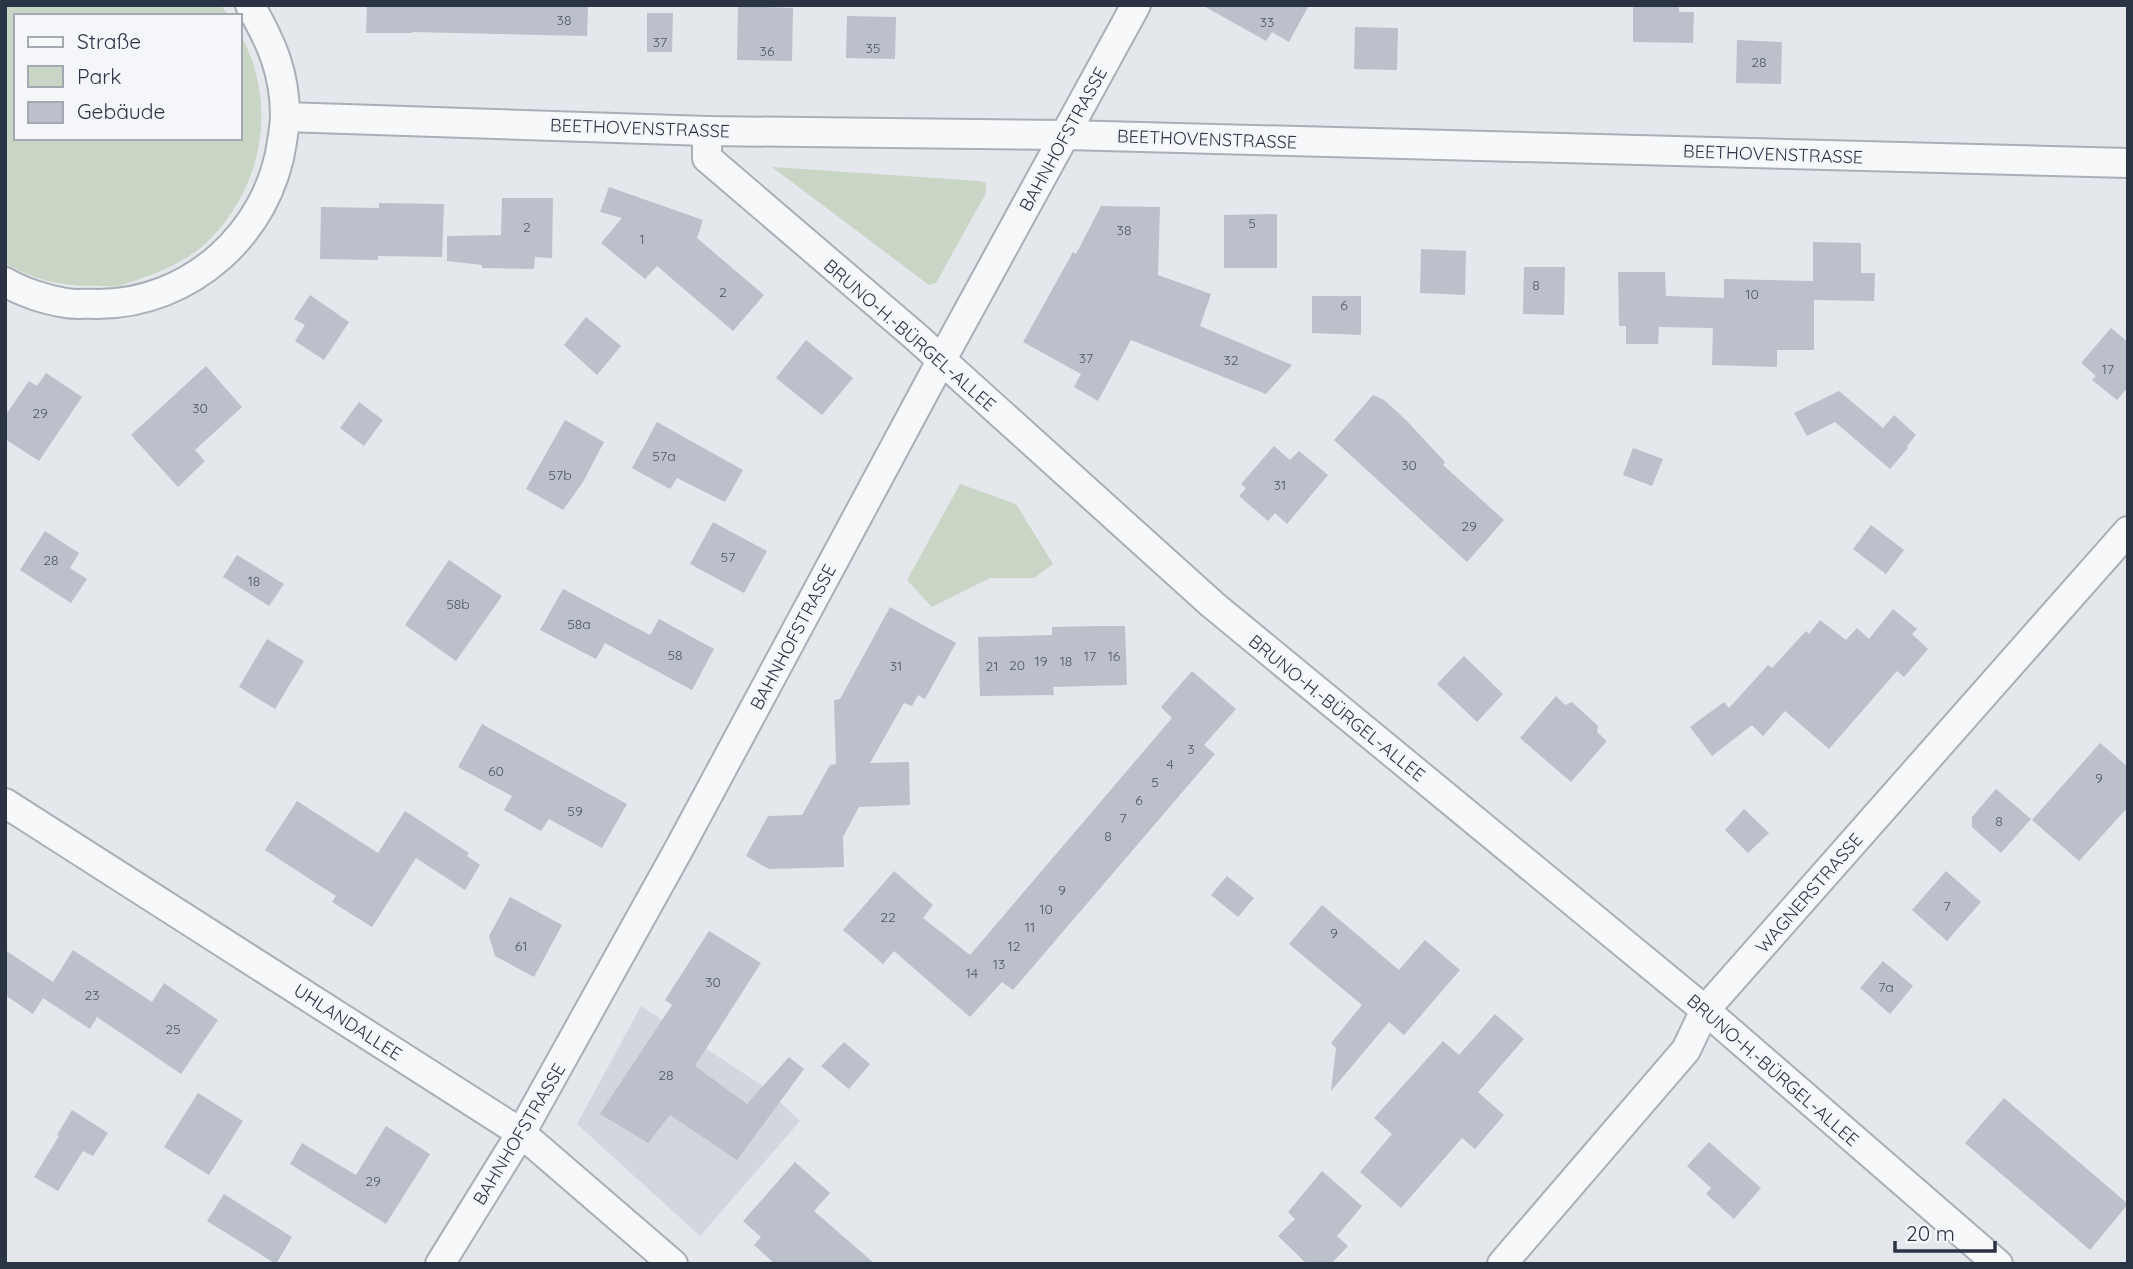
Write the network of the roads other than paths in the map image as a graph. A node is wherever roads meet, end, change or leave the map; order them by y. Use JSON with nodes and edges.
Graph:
{"nodes":[{"id":1,"x":250,"y":5,"type":"edge"},
{"id":2,"x":1136,"y":5,"type":"edge"},
{"id":3,"x":285,"y":117,"type":"junction"},
{"id":4,"x":707,"y":131,"type":"junction"},
{"id":5,"x":1066,"y":135,"type":"junction"},
{"id":6,"x":2128,"y":163,"type":"edge"},
{"id":7,"x":5,"y":282,"type":"edge"},
{"id":8,"x":941,"y":361,"type":"junction"},
{"id":9,"x":2128,"y":531,"type":"edge"},
{"id":10,"x":5,"y":803,"type":"edge"},
{"id":11,"x":1705,"y":1010,"type":"junction"},
{"id":12,"x":521,"y":1133,"type":"junction"},
{"id":13,"x":440,"y":1264,"type":"edge"},
{"id":14,"x":673,"y":1264,"type":"edge"},
{"id":15,"x":1502,"y":1264,"type":"edge"},
{"id":16,"x":1998,"y":1264,"type":"edge"}],
"edges":[{"from":1,"to":3,"type":"street"},
{"from":2,"to":5,"type":"street","name":"BAHNHOFSTRASSE"},
{"from":3,"to":4,"type":"street","name":"BEETHOVENSTRASSE"},
{"from":3,"to":7,"type":"street"},
{"from":4,"to":5,"type":"street","name":"BEETHOVENSTRASSE"},
{"from":4,"to":8,"type":"street","name":"BRUNO-H.-BÜRGEL-ALLEE"},
{"from":5,"to":6,"type":"street","name":"BEETHOVENSTRASSE"},
{"from":5,"to":8,"type":"street","name":"BAHNHOFSTRASSE"},
{"from":8,"to":11,"type":"street","name":"BRUNO-H.-BÜRGEL-ALLEE"},
{"from":8,"to":12,"type":"street","name":"BAHNHOFSTRASSE"},
{"from":9,"to":11,"type":"street","name":"WAGNERSTRASSE"},
{"from":10,"to":12,"type":"street","name":"UHLANDALLEE"},
{"from":11,"to":15,"type":"street","name":"WAGNERSTRASSE"},
{"from":11,"to":16,"type":"street","name":"BRUNO-H.-BÜRGEL-ALLEE"},
{"from":12,"to":13,"type":"street","name":"BAHNHOFSTRASSE"},
{"from":12,"to":14,"type":"street","name":"UHLANDALLEE"}]}
